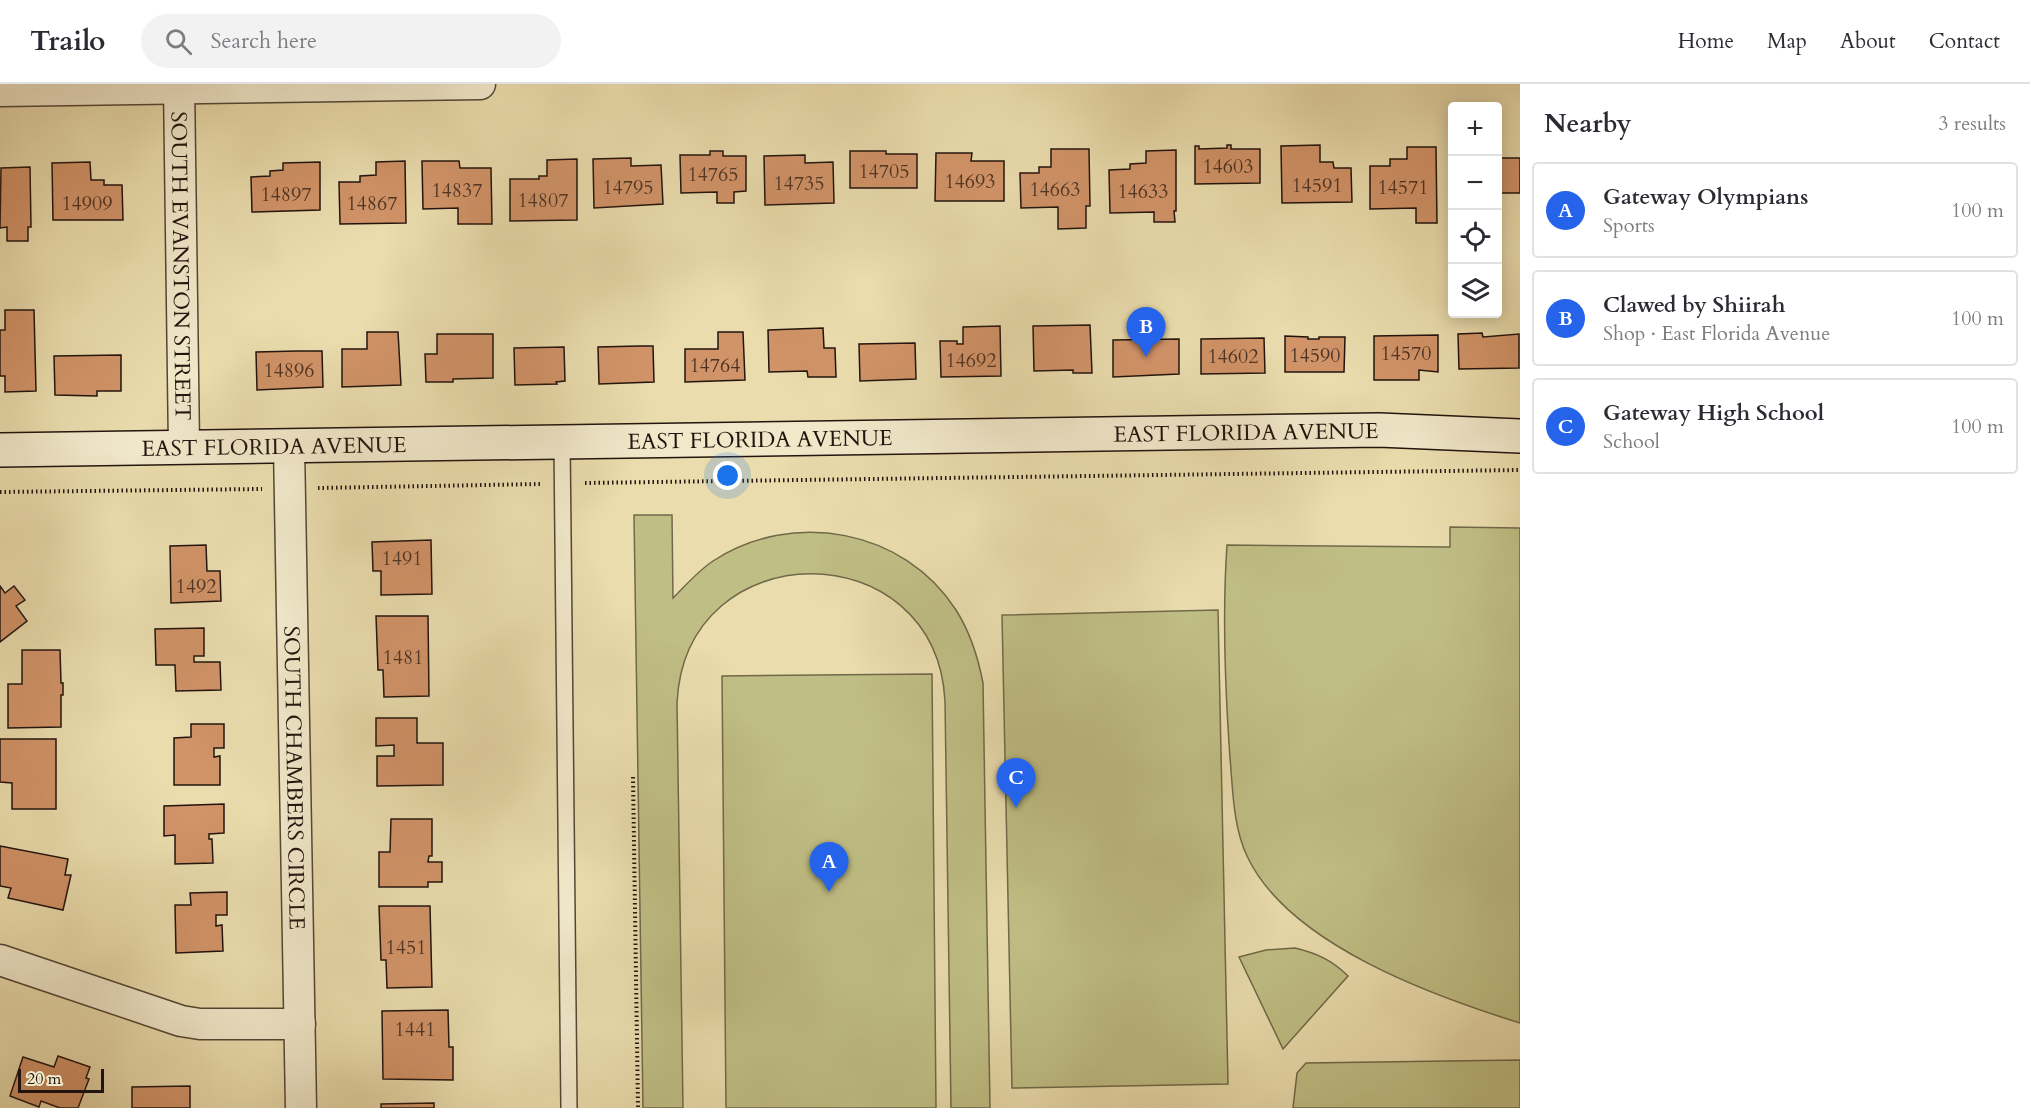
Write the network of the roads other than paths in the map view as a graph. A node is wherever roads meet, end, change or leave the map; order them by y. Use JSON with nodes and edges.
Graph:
{"nodes":[{"id":1,"x":480,"y":84,"type":"edge"},
{"id":2,"x":179,"y":86,"type":"edge"},
{"id":3,"x":0,"y":91,"type":"edge"},
{"id":4,"x":1520,"y":436,"type":"edge"},
{"id":5,"x":562,"y":442,"type":"junction"},
{"id":6,"x":184,"y":447,"type":"junction"},
{"id":7,"x":290,"y":447,"type":"junction"},
{"id":8,"x":0,"y":450,"type":"edge"},
{"id":9,"x":0,"y":960,"type":"edge"},
{"id":10,"x":300,"y":1024,"type":"junction"},
{"id":11,"x":300,"y":1108,"type":"edge"},
{"id":12,"x":569,"y":1108,"type":"edge"}],
"edges":[{"from":1,"to":2,"type":"street"},
{"from":2,"to":3,"type":"street"},
{"from":2,"to":6,"type":"street","name":"SOUTH EVANSTON STREET"},
{"from":4,"to":5,"type":"street","name":"EAST FLORIDA AVENUE"},
{"from":5,"to":7,"type":"street","name":"EAST FLORIDA AVENUE"},
{"from":5,"to":12,"type":"lane"},
{"from":6,"to":7,"type":"street","name":"EAST FLORIDA AVENUE"},
{"from":6,"to":8,"type":"street","name":"EAST FLORIDA AVENUE"},
{"from":7,"to":10,"type":"street","name":"SOUTH CHAMBERS CIRCLE"},
{"from":9,"to":10,"type":"street"},
{"from":10,"to":11,"type":"street","name":"SOUTH CHAMBERS CIRCLE"}]}
